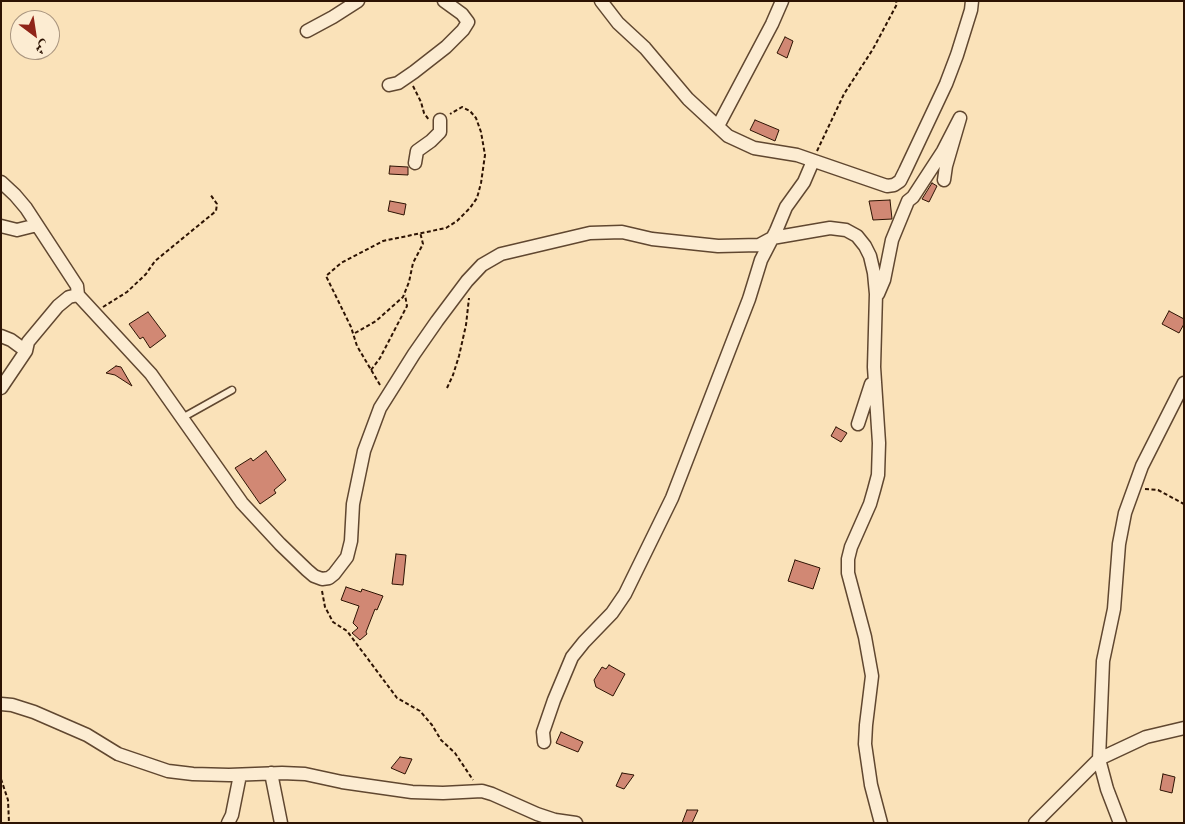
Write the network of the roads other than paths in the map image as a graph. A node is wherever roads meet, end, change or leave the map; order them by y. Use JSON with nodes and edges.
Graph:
{"nodes":[{"id":1,"x":358,"y":1,"type":"edge"},
{"id":2,"x":444,"y":1,"type":"edge"},
{"id":3,"x":602,"y":1,"type":"edge"},
{"id":4,"x":782,"y":1,"type":"edge"},
{"id":5,"x":972,"y":1,"type":"edge"},
{"id":6,"x":307,"y":31,"type":"dead end"},
{"id":7,"x":389,"y":85,"type":"dead end"},
{"id":8,"x":440,"y":120,"type":"road end"},
{"id":9,"x":718,"y":126,"type":"junction"},
{"id":10,"x":812,"y":161,"type":"junction"},
{"id":11,"x":415,"y":163,"type":"dead end"},
{"id":12,"x":944,"y":180,"type":"dead end"},
{"id":13,"x":1,"y":182,"type":"edge"},
{"id":14,"x":37,"y":225,"type":"junction"},
{"id":15,"x":1,"y":226,"type":"edge"},
{"id":16,"x":772,"y":238,"type":"junction"},
{"id":17,"x":78,"y":295,"type":"junction"},
{"id":18,"x":876,"y":298,"type":"junction"},
{"id":19,"x":1,"y":336,"type":"edge"},
{"id":20,"x":26,"y":351,"type":"junction"},
{"id":21,"x":874,"y":367,"type":"junction"},
{"id":22,"x":1184,"y":383,"type":"edge"},
{"id":23,"x":1,"y":388,"type":"edge"},
{"id":24,"x":232,"y":390,"type":"dead end"},
{"id":25,"x":182,"y":418,"type":"junction"},
{"id":26,"x":858,"y":424,"type":"dead end"},
{"id":27,"x":1,"y":704,"type":"edge"},
{"id":28,"x":1184,"y":728,"type":"edge"},
{"id":29,"x":544,"y":742,"type":"dead end"},
{"id":30,"x":1099,"y":759,"type":"junction"},
{"id":31,"x":271,"y":774,"type":"junction"},
{"id":32,"x":240,"y":775,"type":"junction"},
{"id":33,"x":228,"y":823,"type":"edge"},
{"id":34,"x":281,"y":823,"type":"edge"},
{"id":35,"x":576,"y":823,"type":"edge"},
{"id":36,"x":881,"y":823,"type":"edge"},
{"id":37,"x":1034,"y":823,"type":"edge"},
{"id":38,"x":1120,"y":823,"type":"edge"}],
"edges":[{"from":1,"to":6,"type":"street"},
{"from":2,"to":7,"type":"street"},
{"from":3,"to":9,"type":"street"},
{"from":4,"to":9,"type":"street"},
{"from":5,"to":10,"type":"street"},
{"from":8,"to":11,"type":"street"},
{"from":9,"to":10,"type":"street"},
{"from":10,"to":16,"type":"street"},
{"from":12,"to":18,"type":"street"},
{"from":13,"to":14,"type":"street"},
{"from":14,"to":15,"type":"street"},
{"from":14,"to":17,"type":"street"},
{"from":16,"to":18,"type":"street"},
{"from":16,"to":25,"type":"street"},
{"from":16,"to":29,"type":"street"},
{"from":17,"to":20,"type":"street"},
{"from":17,"to":25,"type":"street"},
{"from":18,"to":21,"type":"street"},
{"from":19,"to":20,"type":"street"},
{"from":20,"to":23,"type":"street"},
{"from":21,"to":26,"type":"street"},
{"from":21,"to":36,"type":"street"},
{"from":22,"to":30,"type":"street"},
{"from":24,"to":25,"type":"lane"},
{"from":27,"to":32,"type":"street"},
{"from":28,"to":30,"type":"street"},
{"from":30,"to":37,"type":"street"},
{"from":30,"to":38,"type":"street"},
{"from":31,"to":32,"type":"street"},
{"from":31,"to":34,"type":"street"},
{"from":31,"to":35,"type":"street"},
{"from":32,"to":33,"type":"street"}]}
